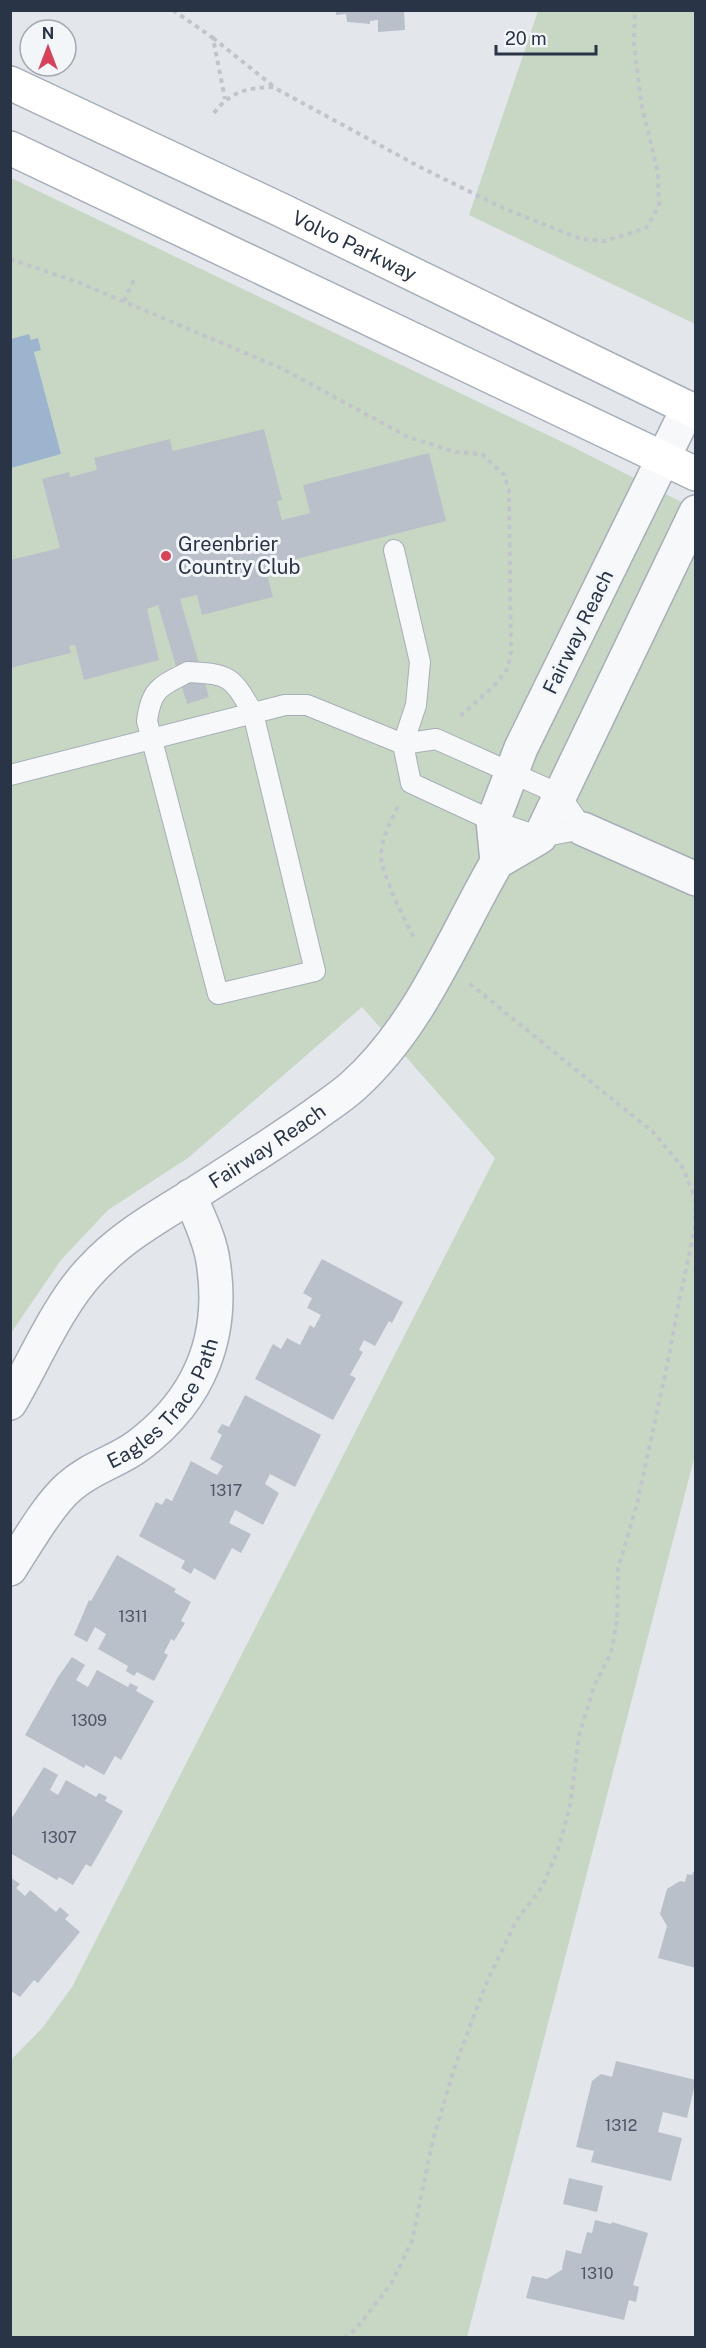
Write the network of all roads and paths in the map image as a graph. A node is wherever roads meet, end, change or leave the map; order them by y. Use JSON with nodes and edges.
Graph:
{"nodes":[{"id":1,"x":172,"y":10,"type":"edge"},
{"id":2,"x":635,"y":10,"type":"edge"},
{"id":3,"x":213,"y":38,"type":"junction"},
{"id":4,"x":10,"y":83,"type":"edge"},
{"id":5,"x":273,"y":87,"type":"junction"},
{"id":6,"x":225,"y":99,"type":"junction"},
{"id":7,"x":214,"y":113,"type":"dead end"},
{"id":8,"x":10,"y":148,"type":"edge"},
{"id":9,"x":10,"y":259,"type":"edge"},
{"id":10,"x":135,"y":278,"type":"dead end"},
{"id":11,"x":124,"y":301,"type":"junction"},
{"id":12,"x":692,"y":410,"type":"edge"},
{"id":13,"x":663,"y":459,"type":"junction"},
{"id":14,"x":696,"y":474,"type":"edge"},
{"id":15,"x":696,"y":512,"type":"edge"},
{"id":16,"x":394,"y":550,"type":"dead end"},
{"id":17,"x":253,"y":713,"type":"junction"},
{"id":18,"x":152,"y":738,"type":"junction"},
{"id":19,"x":436,"y":739,"type":"junction"},
{"id":20,"x":403,"y":744,"type":"junction"},
{"id":21,"x":512,"y":772,"type":"junction"},
{"id":22,"x":10,"y":774,"type":"edge"},
{"id":23,"x":411,"y":783,"type":"junction"},
{"id":24,"x":559,"y":794,"type":"junction"},
{"id":25,"x":493,"y":821,"type":"junction"},
{"id":26,"x":583,"y":829,"type":"junction"},
{"id":27,"x":540,"y":837,"type":"junction"},
{"id":28,"x":497,"y":862,"type":"junction"},
{"id":29,"x":696,"y":879,"type":"edge"},
{"id":30,"x":445,"y":963,"type":"junction"},
{"id":31,"x":190,"y":1196,"type":"junction"},
{"id":32,"x":10,"y":1403,"type":"edge"},
{"id":33,"x":10,"y":1569,"type":"edge"},
{"id":34,"x":344,"y":2337,"type":"edge"}],
"edges":[{"from":1,"to":3,"type":"path"},
{"from":2,"to":5,"type":"path"},
{"from":3,"to":5,"type":"path"},
{"from":3,"to":6,"type":"path"},
{"from":4,"to":12,"type":"main road","name":"Volvo Parkway"},
{"from":5,"to":6,"type":"path"},
{"from":6,"to":7,"type":"path"},
{"from":8,"to":13,"type":"main road"},
{"from":9,"to":11,"type":"path"},
{"from":10,"to":11,"type":"path"},
{"from":11,"to":19,"type":"path"},
{"from":12,"to":13,"type":"street","name":"Fairway Reach"},
{"from":13,"to":14,"type":"main road"},
{"from":13,"to":21,"type":"street","name":"Fairway Reach"},
{"from":15,"to":24,"type":"street"},
{"from":16,"to":20,"type":"lane"},
{"from":17,"to":18,"type":"lane"},
{"from":17,"to":18,"type":"lane"},
{"from":17,"to":18,"type":"lane"},
{"from":17,"to":20,"type":"lane"},
{"from":18,"to":22,"type":"lane"},
{"from":19,"to":20,"type":"lane"},
{"from":19,"to":21,"type":"lane"},
{"from":20,"to":23,"type":"lane"},
{"from":21,"to":24,"type":"lane"},
{"from":21,"to":25,"type":"street","name":"Fairway Reach"},
{"from":23,"to":25,"type":"lane"},
{"from":23,"to":30,"type":"path"},
{"from":24,"to":26,"type":"lane"},
{"from":24,"to":27,"type":"street"},
{"from":25,"to":27,"type":"lane"},
{"from":25,"to":28,"type":"street","name":"Fairway Reach"},
{"from":26,"to":27,"type":"lane"},
{"from":26,"to":29,"type":"street"},
{"from":27,"to":28,"type":"street","name":"Fairway Reach"},
{"from":28,"to":30,"type":"street","name":"Fairway Reach"},
{"from":30,"to":31,"type":"street","name":"Fairway Reach"},
{"from":30,"to":34,"type":"path"},
{"from":31,"to":32,"type":"street","name":"Fairway Reach"},
{"from":31,"to":33,"type":"street","name":"Eagles Trace Path"}]}
